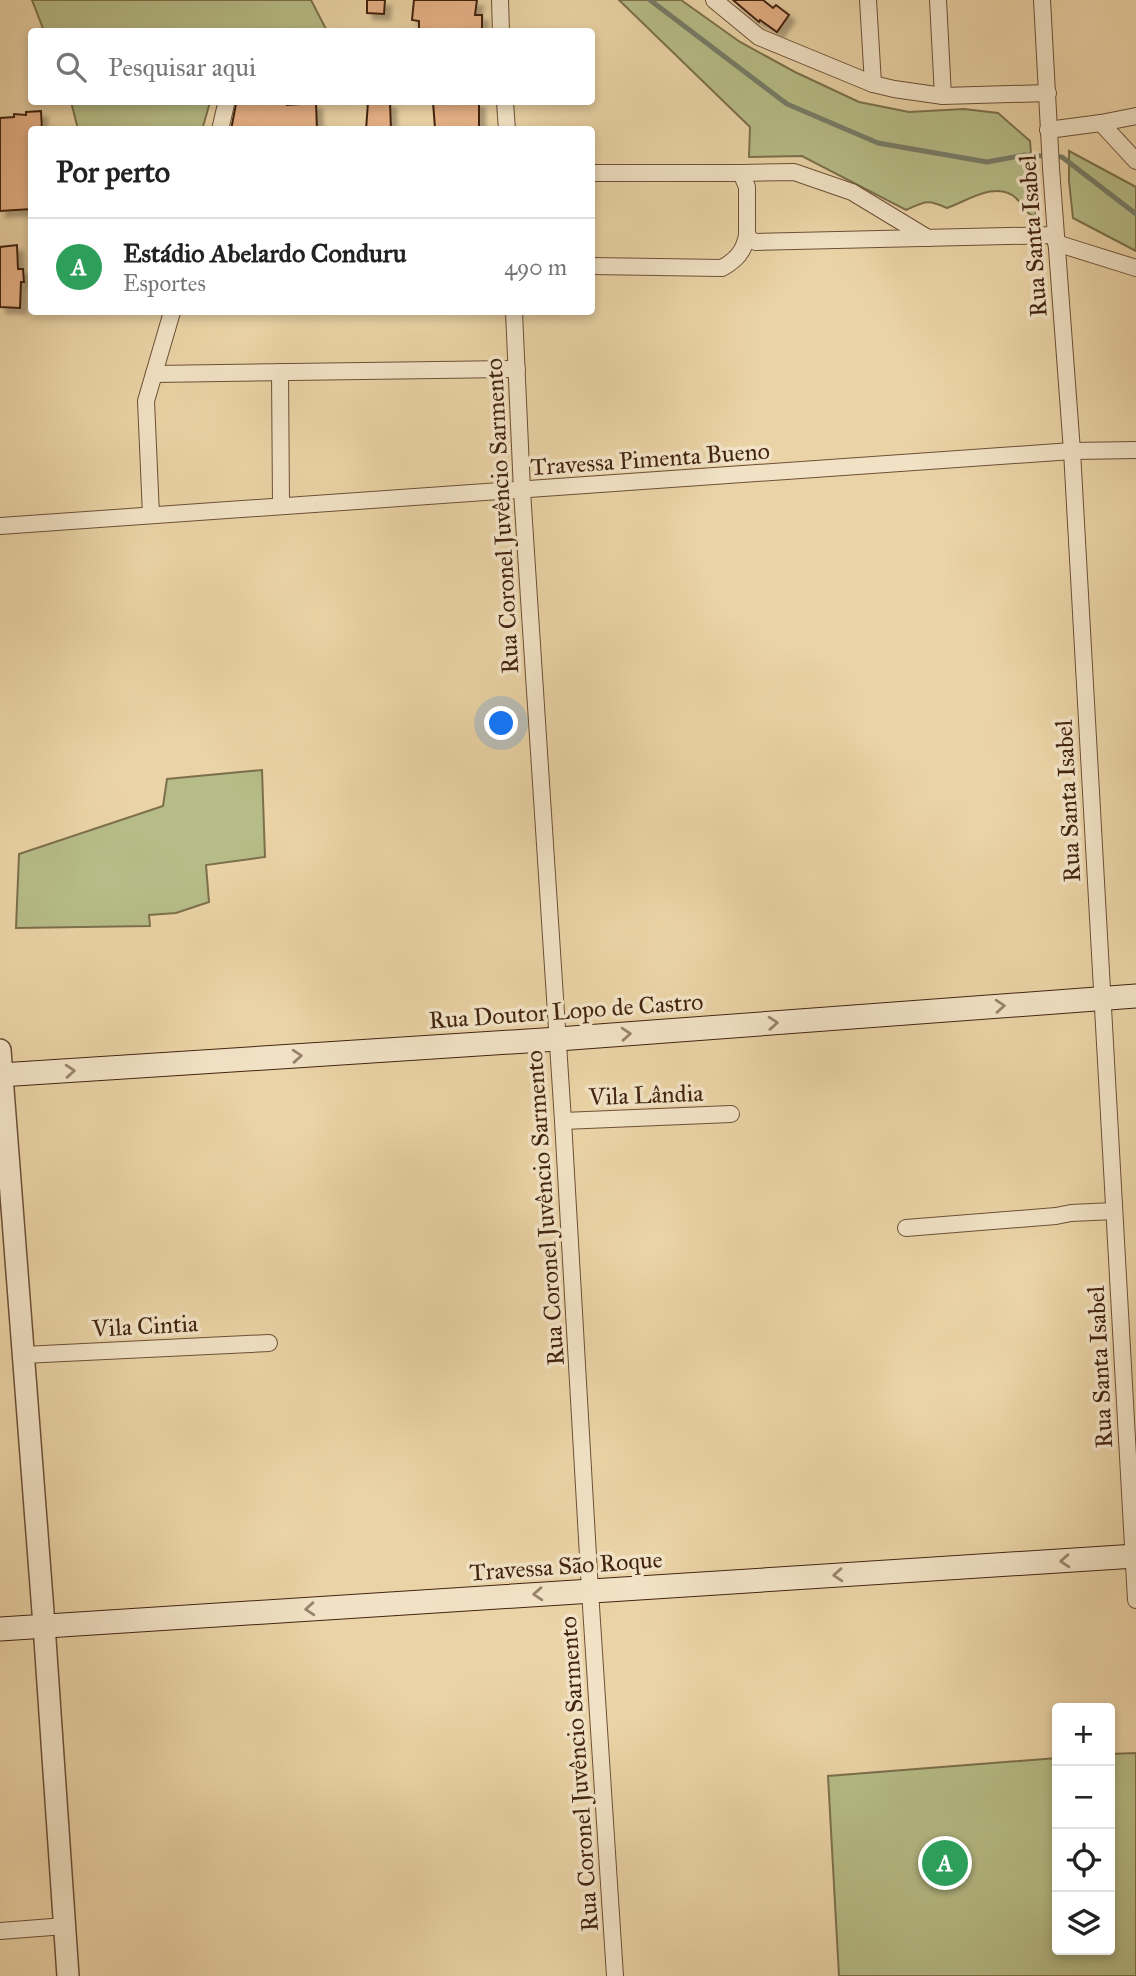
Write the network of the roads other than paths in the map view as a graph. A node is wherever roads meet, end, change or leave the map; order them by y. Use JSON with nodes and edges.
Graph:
{"nodes":[{"id":1,"x":500,"y":0,"type":"edge"},
{"id":2,"x":714,"y":0,"type":"edge"},
{"id":3,"x":868,"y":0,"type":"edge"},
{"id":4,"x":938,"y":0,"type":"edge"},
{"id":5,"x":1042,"y":0,"type":"edge"},
{"id":6,"x":501,"y":28,"type":"edge"},
{"id":7,"x":873,"y":84,"type":"junction"},
{"id":8,"x":1048,"y":93,"type":"junction"},
{"id":9,"x":943,"y":96,"type":"junction"},
{"id":10,"x":226,"y":105,"type":"edge"},
{"id":11,"x":505,"y":105,"type":"edge"},
{"id":12,"x":1136,"y":116,"type":"edge"},
{"id":13,"x":1101,"y":123,"type":"junction"},
{"id":14,"x":221,"y":126,"type":"edge"},
{"id":15,"x":507,"y":126,"type":"edge"},
{"id":16,"x":1049,"y":137,"type":"junction"},
{"id":17,"x":1136,"y":161,"type":"edge"},
{"id":18,"x":595,"y":173,"type":"edge"},
{"id":19,"x":741,"y":173,"type":"junction"},
{"id":20,"x":747,"y":235,"type":"junction"},
{"id":21,"x":928,"y":238,"type":"junction"},
{"id":22,"x":1056,"y":239,"type":"junction"},
{"id":23,"x":595,"y":266,"type":"edge"},
{"id":24,"x":1136,"y":268,"type":"edge"},
{"id":25,"x":171,"y":315,"type":"edge"},
{"id":26,"x":514,"y":315,"type":"edge"},
{"id":27,"x":517,"y":369,"type":"junction"},
{"id":28,"x":280,"y":372,"type":"junction"},
{"id":29,"x":154,"y":374,"type":"junction"},
{"id":30,"x":1136,"y":450,"type":"edge"},
{"id":31,"x":1072,"y":451,"type":"junction"},
{"id":32,"x":522,"y":491,"type":"junction"},
{"id":33,"x":281,"y":505,"type":"junction"},
{"id":34,"x":151,"y":515,"type":"junction"},
{"id":35,"x":0,"y":526,"type":"edge"},
{"id":36,"x":1136,"y":996,"type":"edge"},
{"id":37,"x":1102,"y":998,"type":"junction"},
{"id":38,"x":558,"y":1039,"type":"junction"},
{"id":39,"x":0,"y":1050,"type":"edge"},
{"id":40,"x":1,"y":1075,"type":"edge"},
{"id":41,"x":731,"y":1114,"type":"dead end"},
{"id":42,"x":564,"y":1121,"type":"junction"},
{"id":43,"x":1114,"y":1211,"type":"junction"},
{"id":44,"x":906,"y":1228,"type":"dead end"},
{"id":45,"x":270,"y":1343,"type":"dead end"},
{"id":46,"x":23,"y":1355,"type":"junction"},
{"id":47,"x":1135,"y":1556,"type":"edge"},
{"id":48,"x":590,"y":1591,"type":"junction"},
{"id":49,"x":1136,"y":1600,"type":"edge"},
{"id":50,"x":44,"y":1625,"type":"junction"},
{"id":51,"x":0,"y":1629,"type":"edge"},
{"id":52,"x":65,"y":1926,"type":"junction"},
{"id":53,"x":0,"y":1931,"type":"edge"},
{"id":54,"x":68,"y":1976,"type":"edge"},
{"id":55,"x":615,"y":1976,"type":"edge"}],
"edges":[{"from":1,"to":6,"type":"street"},
{"from":2,"to":7,"type":"street"},
{"from":3,"to":7,"type":"street"},
{"from":4,"to":9,"type":"street"},
{"from":5,"to":8,"type":"street","name":"Rua Santa Isabel"},
{"from":7,"to":9,"type":"street"},
{"from":8,"to":9,"type":"street"},
{"from":8,"to":16,"type":"street","name":"Rua Santa Isabel"},
{"from":10,"to":14,"type":"street"},
{"from":11,"to":15,"type":"street"},
{"from":12,"to":13,"type":"street"},
{"from":13,"to":16,"type":"street"},
{"from":13,"to":17,"type":"street"},
{"from":16,"to":22,"type":"street","name":"Rua Santa Isabel"},
{"from":18,"to":19,"type":"street"},
{"from":19,"to":20,"type":"street"},
{"from":19,"to":21,"type":"street"},
{"from":20,"to":21,"type":"street"},
{"from":20,"to":23,"type":"street"},
{"from":21,"to":22,"type":"street"},
{"from":22,"to":24,"type":"street"},
{"from":22,"to":31,"type":"street","name":"Rua Santa Isabel"},
{"from":25,"to":29,"type":"street"},
{"from":26,"to":27,"type":"street","name":"Rua Coronel Juvêncio Sarmento"},
{"from":27,"to":28,"type":"street"},
{"from":27,"to":32,"type":"street","name":"Rua Coronel Juvêncio Sarmento"},
{"from":28,"to":29,"type":"street"},
{"from":28,"to":33,"type":"street"},
{"from":29,"to":34,"type":"street"},
{"from":30,"to":31,"type":"street","name":"Travessa Pimenta Bueno"},
{"from":31,"to":32,"type":"street","name":"Travessa Pimenta Bueno"},
{"from":31,"to":37,"type":"street","name":"Rua Santa Isabel"},
{"from":32,"to":33,"type":"street","name":"Travessa Pimenta Bueno"},
{"from":32,"to":38,"type":"street","name":"Rua Coronel Juvêncio Sarmento"},
{"from":33,"to":34,"type":"street","name":"Travessa Pimenta Bueno"},
{"from":34,"to":35,"type":"street","name":"Travessa Pimenta Bueno"},
{"from":36,"to":37,"type":"main road","name":"Rua Doutor Lopo de Castro"},
{"from":38,"to":37,"type":"main road","name":"Rua Doutor Lopo de Castro","one_way":true},
{"from":37,"to":43,"type":"street","name":"Rua Santa Isabel"},
{"from":40,"to":38,"type":"main road","name":"Rua Doutor Lopo de Castro","one_way":true},
{"from":38,"to":42,"type":"street","name":"Rua Coronel Juvêncio Sarmento"},
{"from":39,"to":40,"type":"street"},
{"from":40,"to":46,"type":"street"},
{"from":41,"to":42,"type":"street","name":"Vila Lândia"},
{"from":42,"to":48,"type":"street","name":"Rua Coronel Juvêncio Sarmento"},
{"from":43,"to":44,"type":"street"},
{"from":43,"to":47,"type":"street","name":"Rua Santa Isabel"},
{"from":45,"to":46,"type":"street","name":"Vila Cintia"},
{"from":46,"to":50,"type":"street"},
{"from":47,"to":48,"type":"main road","name":"Travessa São Roque","one_way":true},
{"from":47,"to":49,"type":"street","name":"Rua Santa Isabel"},
{"from":48,"to":50,"type":"main road","name":"Travessa São Roque","one_way":true},
{"from":48,"to":55,"type":"street","name":"Rua Coronel Juvêncio Sarmento"},
{"from":50,"to":51,"type":"main road","name":"Travessa São Roque"},
{"from":50,"to":52,"type":"street"},
{"from":52,"to":53,"type":"street"},
{"from":52,"to":54,"type":"street"}]}
